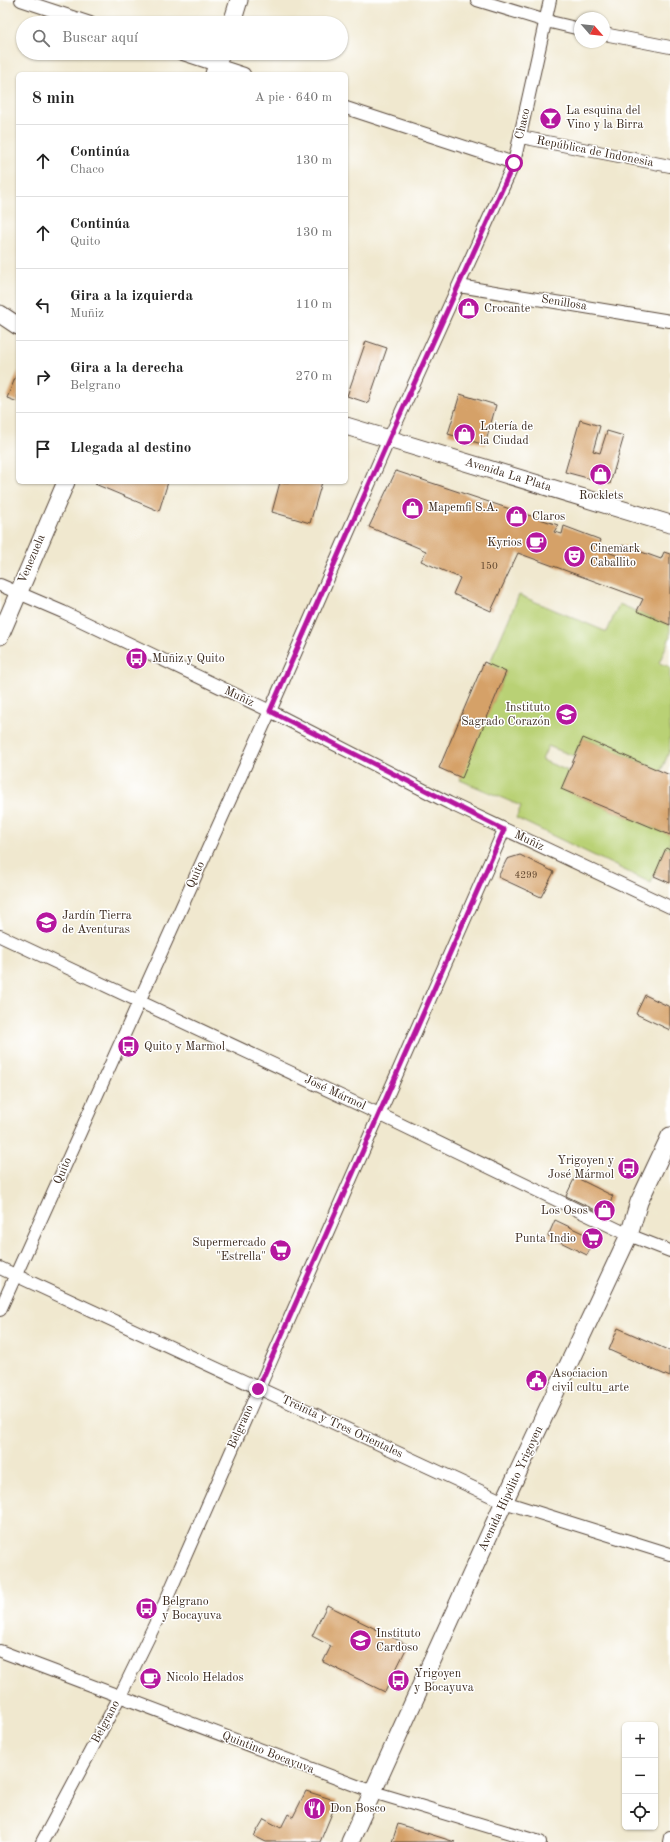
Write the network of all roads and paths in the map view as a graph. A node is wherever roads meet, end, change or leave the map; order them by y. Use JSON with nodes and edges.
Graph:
{"nodes":[{"id":1,"x":21,"y":0,"type":"edge"},
{"id":2,"x":239,"y":0,"type":"edge"},
{"id":3,"x":477,"y":0,"type":"edge"},
{"id":4,"x":550,"y":0,"type":"edge"},
{"id":5,"x":69,"y":16,"type":"edge"},
{"id":6,"x":234,"y":16,"type":"edge"},
{"id":7,"x":546,"y":21,"type":"junction"},
{"id":8,"x":574,"y":28,"type":"edge"},
{"id":9,"x":610,"y":35,"type":"edge"},
{"id":10,"x":670,"y":47,"type":"edge"},
{"id":11,"x":204,"y":60,"type":"edge"},
{"id":12,"x":218,"y":64,"type":"edge"},
{"id":13,"x":239,"y":72,"type":"edge"},
{"id":14,"x":348,"y":109,"type":"edge"},
{"id":15,"x":521,"y":137,"type":"junction"},
{"id":16,"x":514,"y":163,"type":"junction"},
{"id":17,"x":670,"y":166,"type":"edge"},
{"id":18,"x":459,"y":286,"type":"junction"},
{"id":19,"x":16,"y":313,"type":"edge"},
{"id":20,"x":0,"y":314,"type":"edge"},
{"id":21,"x":670,"y":321,"type":"edge"},
{"id":22,"x":16,"y":325,"type":"edge"},
{"id":23,"x":348,"y":427,"type":"edge"},
{"id":24,"x":389,"y":439,"type":"junction"},
{"id":25,"x":65,"y":484,"type":"edge"},
{"id":26,"x":670,"y":524,"type":"edge"},
{"id":27,"x":0,"y":585,"type":"edge"},
{"id":28,"x":18,"y":592,"type":"junction"},
{"id":29,"x":0,"y":636,"type":"edge"},
{"id":30,"x":270,"y":711,"type":"junction"},
{"id":31,"x":504,"y":830,"type":"junction"},
{"id":32,"x":670,"y":907,"type":"edge"},
{"id":33,"x":0,"y":936,"type":"edge"},
{"id":34,"x":140,"y":1001,"type":"junction"},
{"id":35,"x":379,"y":1114,"type":"junction"},
{"id":36,"x":670,"y":1136,"type":"edge"},
{"id":37,"x":629,"y":1234,"type":"junction"},
{"id":38,"x":670,"y":1251,"type":"edge"},
{"id":39,"x":0,"y":1268,"type":"edge"},
{"id":40,"x":15,"y":1276,"type":"junction"},
{"id":41,"x":0,"y":1310,"type":"edge"},
{"id":42,"x":258,"y":1389,"type":"junction"},
{"id":43,"x":504,"y":1502,"type":"junction"},
{"id":44,"x":670,"y":1554,"type":"edge"},
{"id":45,"x":0,"y":1651,"type":"edge"},
{"id":46,"x":120,"y":1696,"type":"junction"},
{"id":47,"x":374,"y":1792,"type":"junction"},
{"id":48,"x":670,"y":1837,"type":"edge"},
{"id":49,"x":42,"y":1842,"type":"edge"},
{"id":50,"x":350,"y":1842,"type":"edge"},
{"id":51,"x":540,"y":1842,"type":"edge"},
{"id":52,"x":669,"y":1842,"type":"edge"}],
"edges":[{"from":1,"to":5,"type":"street"},
{"from":2,"to":6,"type":"main road"},
{"from":3,"to":7,"type":"street"},
{"from":4,"to":7,"type":"street","name":"Chaco"},
{"from":7,"to":8,"type":"street"},
{"from":7,"to":15,"type":"street","name":"Chaco"},
{"from":9,"to":10,"type":"street"},
{"from":11,"to":12,"type":"street"},
{"from":12,"to":13,"type":"street"},
{"from":14,"to":16,"type":"street"},
{"from":15,"to":16,"type":"street","name":"Chaco"},
{"from":15,"to":17,"type":"street","name":"República de Indonesia"},
{"from":16,"to":18,"type":"street","name":"Chaco"},
{"from":18,"to":21,"type":"street","name":"Senillosa"},
{"from":18,"to":24,"type":"street","name":"Chaco"},
{"from":19,"to":20,"type":"main road"},
{"from":20,"to":22,"type":"main road"},
{"from":23,"to":24,"type":"main road","name":"Avenida La Plata"},
{"from":24,"to":26,"type":"main road","name":"Avenida La Plata"},
{"from":24,"to":30,"type":"street","name":"Quito"},
{"from":25,"to":28,"type":"main road","name":"Venezuela"},
{"from":27,"to":28,"type":"street","name":"Muñiz"},
{"from":28,"to":29,"type":"main road","name":"Venezuela"},
{"from":28,"to":30,"type":"street","name":"Muñiz"},
{"from":30,"to":31,"type":"street","name":"Muñiz"},
{"from":30,"to":34,"type":"street","name":"Quito"},
{"from":31,"to":32,"type":"street","name":"Muñiz"},
{"from":31,"to":35,"type":"street","name":"Belgrano"},
{"from":33,"to":34,"type":"street","name":"José Mármol"},
{"from":34,"to":35,"type":"street","name":"José Mármol"},
{"from":34,"to":40,"type":"street","name":"Quito"},
{"from":35,"to":37,"type":"street","name":"José Mármol"},
{"from":35,"to":42,"type":"street","name":"Belgrano"},
{"from":36,"to":37,"type":"main road","name":"Avenida Hipólito Yrigoyen"},
{"from":37,"to":38,"type":"street","name":"José Mármol"},
{"from":37,"to":43,"type":"main road","name":"Avenida Hipólito Yrigoyen"},
{"from":39,"to":40,"type":"street","name":"Treinta y Tres Orientales"},
{"from":40,"to":41,"type":"street","name":"Quito"},
{"from":40,"to":42,"type":"street","name":"Treinta y Tres Orientales"},
{"from":42,"to":43,"type":"street","name":"Treinta y Tres Orientales"},
{"from":42,"to":46,"type":"street","name":"Belgrano"},
{"from":43,"to":44,"type":"street","name":"Treinta y Tres Orientales"},
{"from":43,"to":47,"type":"main road","name":"Avenida Hipólito Yrigoyen"},
{"from":45,"to":46,"type":"street","name":"Quintino Bocayuva"},
{"from":46,"to":47,"type":"street","name":"Quintino Bocayuva"},
{"from":46,"to":49,"type":"street","name":"Belgrano"},
{"from":47,"to":50,"type":"main road","name":"Avenida Hipólito Yrigoyen"},
{"from":47,"to":51,"type":"street","name":"Quintino Bocayuva"},
{"from":48,"to":52,"type":"street"}]}
